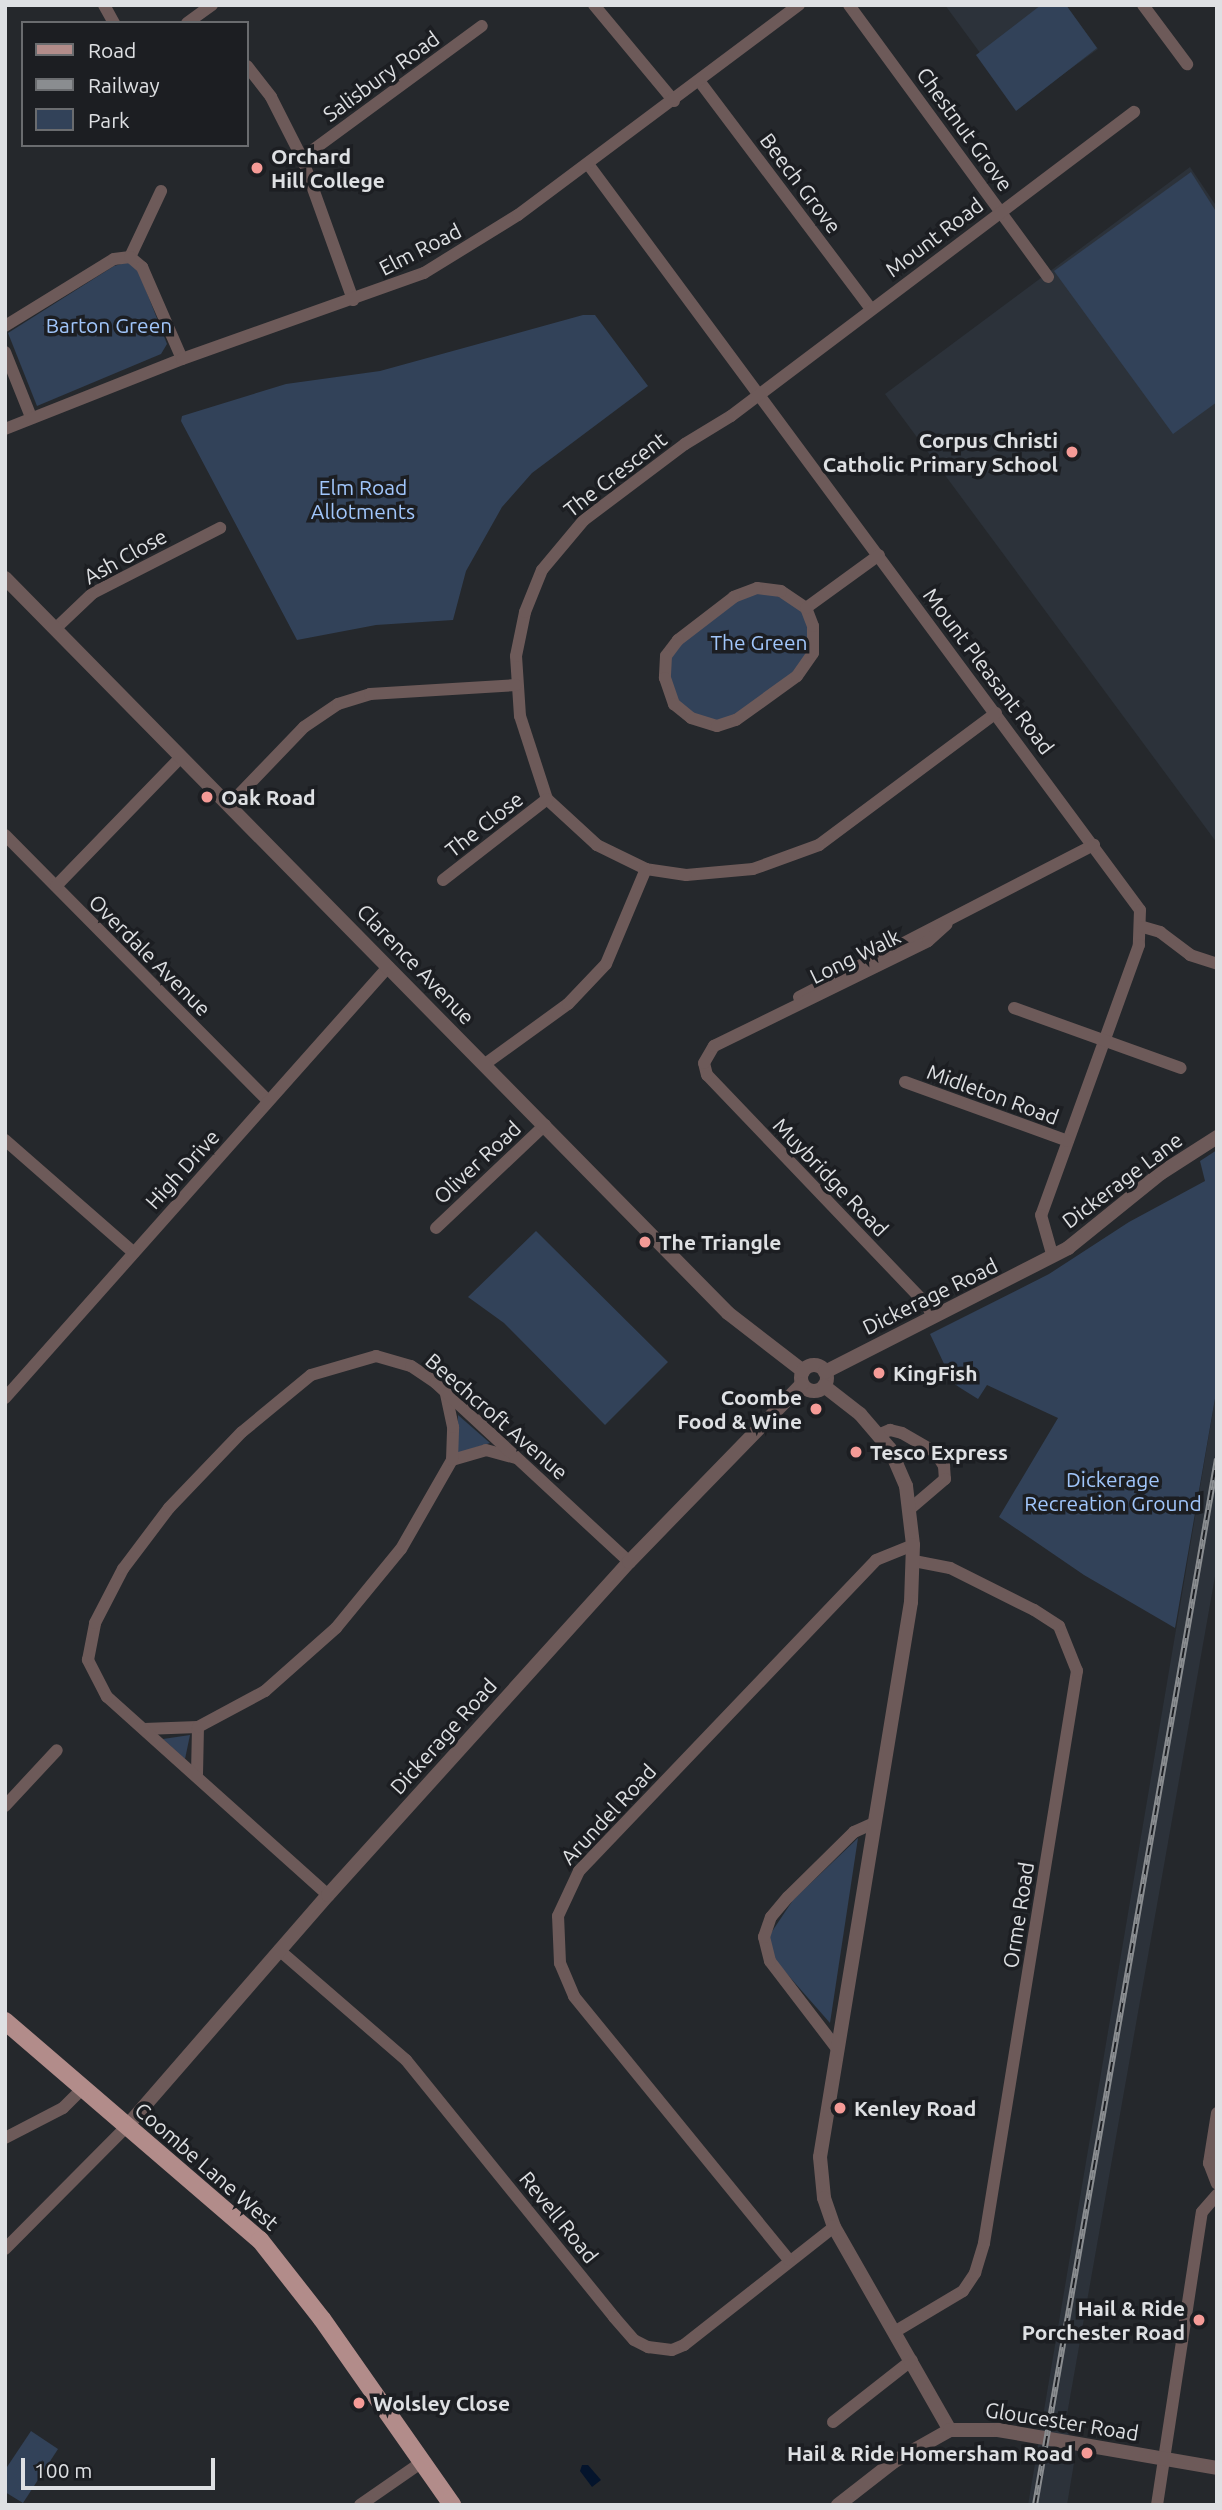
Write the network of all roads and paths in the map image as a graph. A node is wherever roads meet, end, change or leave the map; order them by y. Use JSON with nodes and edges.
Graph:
{"nodes":[{"id":1,"x":104,"y":5,"type":"edge"},
{"id":2,"x":594,"y":5,"type":"edge"},
{"id":3,"x":799,"y":5,"type":"edge"},
{"id":4,"x":849,"y":5,"type":"edge"},
{"id":5,"x":1143,"y":5,"type":"edge"},
{"id":6,"x":207,"y":8,"type":"edge"},
{"id":7,"x":113,"y":21,"type":"edge"},
{"id":8,"x":190,"y":21,"type":"edge"},
{"id":9,"x":482,"y":26,"type":"dead end"},
{"id":10,"x":1187,"y":64,"type":"dead end"},
{"id":11,"x":248,"y":67,"type":"edge"},
{"id":12,"x":700,"y":82,"type":"junction"},
{"id":13,"x":674,"y":101,"type":"junction"},
{"id":14,"x":1134,"y":112,"type":"dead end"},
{"id":15,"x":302,"y":158,"type":"junction"},
{"id":16,"x":588,"y":164,"type":"junction"},
{"id":17,"x":161,"y":191,"type":"dead end"},
{"id":18,"x":1000,"y":211,"type":"junction"},
{"id":19,"x":130,"y":257,"type":"junction"},
{"id":20,"x":1048,"y":277,"type":"dead end"},
{"id":21,"x":353,"y":300,"type":"junction"},
{"id":22,"x":871,"y":309,"type":"junction"},
{"id":23,"x":5,"y":327,"type":"edge"},
{"id":24,"x":5,"y":352,"type":"edge"},
{"id":25,"x":182,"y":359,"type":"junction"},
{"id":26,"x":759,"y":394,"type":"junction"},
{"id":27,"x":31,"y":417,"type":"junction"},
{"id":28,"x":5,"y":429,"type":"edge"},
{"id":29,"x":220,"y":528,"type":"dead end"},
{"id":30,"x":878,"y":555,"type":"junction"},
{"id":31,"x":5,"y":579,"type":"edge"},
{"id":32,"x":806,"y":608,"type":"junction"},
{"id":33,"x":55,"y":629,"type":"junction"},
{"id":34,"x":516,"y":685,"type":"junction"},
{"id":35,"x":996,"y":713,"type":"junction"},
{"id":36,"x":181,"y":757,"type":"junction"},
{"id":37,"x":547,"y":799,"type":"junction"},
{"id":38,"x":229,"y":805,"type":"junction"},
{"id":39,"x":5,"y":835,"type":"edge"},
{"id":40,"x":1094,"y":845,"type":"junction"},
{"id":41,"x":646,"y":869,"type":"junction"},
{"id":42,"x":443,"y":880,"type":"dead end"},
{"id":43,"x":56,"y":886,"type":"junction"},
{"id":44,"x":1143,"y":927,"type":"junction"},
{"id":45,"x":1217,"y":964,"type":"edge"},
{"id":46,"x":388,"y":967,"type":"junction"},
{"id":47,"x":1014,"y":1008,"type":"dead end"},
{"id":48,"x":1106,"y":1041,"type":"junction"},
{"id":49,"x":704,"y":1063,"type":"joint"},
{"id":50,"x":485,"y":1064,"type":"junction"},
{"id":51,"x":1181,"y":1068,"type":"dead end"},
{"id":52,"x":905,"y":1082,"type":"dead end"},
{"id":53,"x":268,"y":1101,"type":"junction"},
{"id":54,"x":545,"y":1125,"type":"junction"},
{"id":55,"x":1217,"y":1137,"type":"edge"},
{"id":56,"x":5,"y":1140,"type":"edge"},
{"id":57,"x":1068,"y":1141,"type":"junction"},
{"id":58,"x":436,"y":1228,"type":"dead end"},
{"id":59,"x":134,"y":1253,"type":"junction"},
{"id":60,"x":1052,"y":1254,"type":"junction"},
{"id":61,"x":933,"y":1317,"type":"junction"},
{"id":62,"x":803,"y":1377,"type":"junction"},
{"id":63,"x":824,"y":1379,"type":"junction"},
{"id":64,"x":446,"y":1394,"type":"junction"},
{"id":65,"x":6,"y":1396,"type":"edge"},
{"id":66,"x":880,"y":1434,"type":"junction"},
{"id":67,"x":518,"y":1458,"type":"junction"},
{"id":68,"x":452,"y":1460,"type":"junction"},
{"id":69,"x":911,"y":1508,"type":"junction"},
{"id":70,"x":914,"y":1545,"type":"junction"},
{"id":71,"x":913,"y":1561,"type":"junction"},
{"id":72,"x":629,"y":1562,"type":"junction"},
{"id":73,"x":198,"y":1727,"type":"junction"},
{"id":74,"x":144,"y":1729,"type":"junction"},
{"id":75,"x":57,"y":1751,"type":"dead end"},
{"id":76,"x":197,"y":1774,"type":"junction"},
{"id":77,"x":5,"y":1806,"type":"edge"},
{"id":78,"x":874,"y":1823,"type":"junction"},
{"id":79,"x":328,"y":1895,"type":"junction"},
{"id":80,"x":279,"y":1950,"type":"junction"},
{"id":81,"x":5,"y":2021,"type":"edge"},
{"id":82,"x":838,"y":2050,"type":"junction"},
{"id":83,"x":83,"y":2088,"type":"junction"},
{"id":84,"x":1217,"y":2113,"type":"edge"},
{"id":85,"x":127,"y":2126,"type":"junction"},
{"id":86,"x":5,"y":2138,"type":"edge"},
{"id":87,"x":1217,"y":2183,"type":"edge"},
{"id":88,"x":1217,"y":2195,"type":"edge"},
{"id":89,"x":834,"y":2227,"type":"junction"},
{"id":90,"x":5,"y":2249,"type":"edge"},
{"id":91,"x":789,"y":2260,"type":"junction"},
{"id":92,"x":897,"y":2331,"type":"junction"},
{"id":93,"x":912,"y":2360,"type":"junction"},
{"id":94,"x":833,"y":2422,"type":"dead end"},
{"id":95,"x":950,"y":2430,"type":"junction"},
{"id":96,"x":1161,"y":2458,"type":"junction"},
{"id":97,"x":422,"y":2462,"type":"junction"},
{"id":98,"x":1217,"y":2468,"type":"edge"},
{"id":99,"x":360,"y":2505,"type":"edge"},
{"id":100,"x":452,"y":2505,"type":"edge"},
{"id":101,"x":838,"y":2505,"type":"edge"},
{"id":102,"x":1157,"y":2505,"type":"edge"}],
"edges":[{"from":1,"to":7,"type":"street"},
{"from":2,"to":13,"type":"street"},
{"from":3,"to":12,"type":"street","name":"Elm Road"},
{"from":4,"to":18,"type":"street","name":"Chestnut Grove"},
{"from":5,"to":10,"type":"street"},
{"from":6,"to":8,"type":"street"},
{"from":9,"to":15,"type":"street","name":"Salisbury Road"},
{"from":11,"to":15,"type":"street"},
{"from":12,"to":13,"type":"street","name":"Elm Road"},
{"from":12,"to":22,"type":"street","name":"Beech Grove"},
{"from":13,"to":16,"type":"street","name":"Elm Road"},
{"from":14,"to":18,"type":"street","name":"Mount Road"},
{"from":15,"to":21,"type":"street"},
{"from":16,"to":21,"type":"street","name":"Elm Road"},
{"from":16,"to":26,"type":"street","name":"Mount Pleasant Road"},
{"from":17,"to":19,"type":"street"},
{"from":18,"to":20,"type":"street","name":"Chestnut Grove"},
{"from":18,"to":22,"type":"street","name":"Mount Road"},
{"from":19,"to":23,"type":"street"},
{"from":19,"to":25,"type":"street"},
{"from":21,"to":25,"type":"street","name":"Elm Road"},
{"from":22,"to":26,"type":"street","name":"Mount Road"},
{"from":24,"to":27,"type":"street"},
{"from":25,"to":27,"type":"street","name":"Elm Road"},
{"from":26,"to":30,"type":"street","name":"Mount Pleasant Road"},
{"from":26,"to":34,"type":"street","name":"The Crescent"},
{"from":27,"to":28,"type":"street","name":"Elm Road"},
{"from":29,"to":33,"type":"street","name":"Ash Close"},
{"from":30,"to":32,"type":"street"},
{"from":30,"to":35,"type":"street","name":"Mount Pleasant Road"},
{"from":31,"to":33,"type":"street","name":"Clarence Avenue"},
{"from":32,"to":32,"type":"street"},
{"from":33,"to":36,"type":"street","name":"Clarence Avenue"},
{"from":34,"to":37,"type":"street","name":"The Crescent"},
{"from":34,"to":38,"type":"street"},
{"from":35,"to":40,"type":"street","name":"Mount Pleasant Road"},
{"from":35,"to":41,"type":"street","name":"The Crescent"},
{"from":36,"to":38,"type":"street","name":"Clarence Avenue"},
{"from":36,"to":43,"type":"street"},
{"from":37,"to":41,"type":"street","name":"The Crescent"},
{"from":37,"to":42,"type":"street","name":"The Close"},
{"from":38,"to":46,"type":"street","name":"Clarence Avenue"},
{"from":39,"to":43,"type":"street","name":"Overdale Avenue"},
{"from":40,"to":44,"type":"street","name":"Mount Pleasant Road"},
{"from":40,"to":49,"type":"street","name":"Long Walk"},
{"from":41,"to":50,"type":"street"},
{"from":43,"to":53,"type":"street","name":"Overdale Avenue"},
{"from":44,"to":45,"type":"street"},
{"from":44,"to":48,"type":"street"},
{"from":46,"to":50,"type":"street","name":"Clarence Avenue"},
{"from":46,"to":53,"type":"street","name":"High Drive"},
{"from":47,"to":48,"type":"street"},
{"from":48,"to":51,"type":"street"},
{"from":48,"to":57,"type":"street"},
{"from":49,"to":61,"type":"street","name":"Muybridge Road"},
{"from":50,"to":54,"type":"street","name":"Clarence Avenue"},
{"from":52,"to":57,"type":"street","name":"Midleton Road"},
{"from":53,"to":59,"type":"street","name":"High Drive"},
{"from":54,"to":58,"type":"street","name":"Oliver Road"},
{"from":54,"to":62,"type":"street","name":"Clarence Avenue"},
{"from":55,"to":60,"type":"street","name":"Dickerage Lane"},
{"from":56,"to":59,"type":"street"},
{"from":57,"to":60,"type":"street"},
{"from":59,"to":65,"type":"street","name":"High Drive"},
{"from":60,"to":61,"type":"street","name":"Dickerage Road"},
{"from":61,"to":63,"type":"street","name":"Dickerage Road"},
{"from":62,"to":63,"type":"street"},
{"from":62,"to":63,"type":"street"},
{"from":62,"to":72,"type":"street","name":"Dickerage Road"},
{"from":63,"to":66,"type":"street"},
{"from":64,"to":67,"type":"street","name":"Beechcroft Avenue"},
{"from":64,"to":68,"type":"street"},
{"from":64,"to":74,"type":"street","name":"Beechcroft Avenue"},
{"from":66,"to":69,"type":"street"},
{"from":66,"to":69,"type":"street"},
{"from":67,"to":68,"type":"street"},
{"from":67,"to":72,"type":"street","name":"Beechcroft Avenue"},
{"from":68,"to":73,"type":"street"},
{"from":69,"to":70,"type":"street"},
{"from":70,"to":71,"type":"street"},
{"from":70,"to":91,"type":"street","name":"Arundel Road"},
{"from":71,"to":78,"type":"street"},
{"from":71,"to":92,"type":"street","name":"Orme Road"},
{"from":72,"to":79,"type":"street","name":"Dickerage Road"},
{"from":73,"to":74,"type":"street"},
{"from":73,"to":76,"type":"street"},
{"from":74,"to":76,"type":"street","name":"Beechcroft Avenue"},
{"from":75,"to":77,"type":"street"},
{"from":76,"to":79,"type":"street","name":"Beechcroft Avenue"},
{"from":78,"to":82,"type":"street"},
{"from":78,"to":82,"type":"street"},
{"from":79,"to":80,"type":"street","name":"Dickerage Road"},
{"from":80,"to":85,"type":"street","name":"Dickerage Road"},
{"from":80,"to":91,"type":"street","name":"Revell Road"},
{"from":81,"to":83,"type":"main road","name":"Coombe Lane West"},
{"from":82,"to":89,"type":"street"},
{"from":83,"to":85,"type":"main road","name":"Coombe Lane West"},
{"from":83,"to":86,"type":"street"},
{"from":84,"to":87,"type":"street"},
{"from":85,"to":90,"type":"street"},
{"from":85,"to":97,"type":"main road","name":"Coombe Lane West"},
{"from":88,"to":96,"type":"street"},
{"from":89,"to":91,"type":"street","name":"Revell Road"},
{"from":89,"to":92,"type":"street"},
{"from":92,"to":93,"type":"street"},
{"from":93,"to":94,"type":"street"},
{"from":93,"to":95,"type":"street"},
{"from":95,"to":96,"type":"street","name":"Gloucester Road"},
{"from":95,"to":101,"type":"street"},
{"from":96,"to":98,"type":"street","name":"Gloucester Road"},
{"from":96,"to":102,"type":"street"},
{"from":97,"to":99,"type":"street"},
{"from":97,"to":100,"type":"main road","name":"Coombe Lane West"}]}
